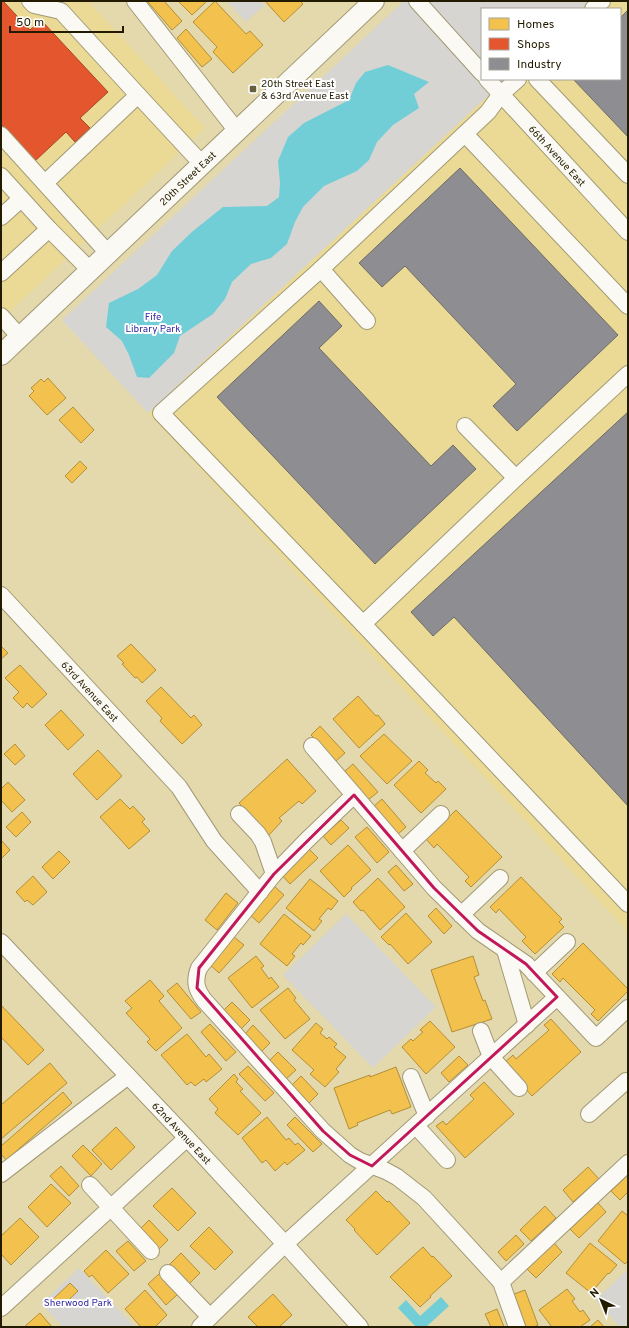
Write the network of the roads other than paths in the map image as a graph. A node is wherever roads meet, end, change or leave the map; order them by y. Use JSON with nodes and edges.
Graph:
{"nodes":[{"id":1,"x":30,"y":1,"type":"edge"},
{"id":2,"x":134,"y":1,"type":"edge"},
{"id":3,"x":374,"y":1,"type":"edge"},
{"id":4,"x":417,"y":1,"type":"edge"},
{"id":5,"x":602,"y":1,"type":"edge"},
{"id":6,"x":594,"y":8,"type":"edge"},
{"id":7,"x":481,"y":72,"type":"edge"},
{"id":8,"x":488,"y":80,"type":"edge"},
{"id":9,"x":517,"y":80,"type":"edge"},
{"id":10,"x":538,"y":80,"type":"edge"},
{"id":11,"x":501,"y":94,"type":"junction"},
{"id":12,"x":138,"y":95,"type":"junction"},
{"id":13,"x":237,"y":131,"type":"junction"},
{"id":14,"x":465,"y":134,"type":"junction"},
{"id":15,"x":1,"y":135,"type":"edge"},
{"id":16,"x":202,"y":164,"type":"junction"},
{"id":17,"x":628,"y":175,"type":"edge"},
{"id":18,"x":1,"y":176,"type":"edge"},
{"id":19,"x":45,"y":183,"type":"junction"},
{"id":20,"x":21,"y":199,"type":"junction"},
{"id":21,"x":1,"y":217,"type":"edge"},
{"id":22,"x":48,"y":229,"type":"junction"},
{"id":23,"x":628,"y":232,"type":"edge"},
{"id":24,"x":108,"y":253,"type":"junction"},
{"id":25,"x":321,"y":269,"type":"junction"},
{"id":26,"x":90,"y":270,"type":"junction"},
{"id":27,"x":1,"y":273,"type":"edge"},
{"id":28,"x":628,"y":306,"type":"edge"},
{"id":29,"x":1,"y":316,"type":"edge"},
{"id":30,"x":367,"y":321,"type":"dead end"},
{"id":31,"x":20,"y":337,"type":"junction"},
{"id":32,"x":2,"y":352,"type":"edge"},
{"id":33,"x":628,"y":374,"type":"edge"},
{"id":34,"x":465,"y":426,"type":"dead end"},
{"id":35,"x":516,"y":478,"type":"junction"},
{"id":36,"x":1,"y":594,"type":"edge"},
{"id":37,"x":363,"y":624,"type":"junction"},
{"id":38,"x":312,"y":746,"type":"dead end"},
{"id":39,"x":354,"y":795,"type":"junction"},
{"id":40,"x":239,"y":814,"type":"dead end"},
{"id":41,"x":441,"y":814,"type":"dead end"},
{"id":42,"x":402,"y":851,"type":"junction"},
{"id":43,"x":274,"y":874,"type":"junction"},
{"id":44,"x":500,"y":878,"type":"dead end"},
{"id":45,"x":260,"y":892,"type":"junction"},
{"id":46,"x":628,"y":904,"type":"edge"},
{"id":47,"x":461,"y":915,"type":"junction"},
{"id":48,"x":1,"y":942,"type":"edge"},
{"id":49,"x":567,"y":942,"type":"dead end"},
{"id":50,"x":505,"y":950,"type":"junction"},
{"id":51,"x":534,"y":973,"type":"junction"},
{"id":52,"x":557,"y":997,"type":"junction"},
{"id":53,"x":628,"y":1008,"type":"edge"},
{"id":54,"x":527,"y":1025,"type":"junction"},
{"id":55,"x":481,"y":1031,"type":"dead end"},
{"id":56,"x":491,"y":1057,"type":"junction"},
{"id":57,"x":128,"y":1076,"type":"junction"},
{"id":58,"x":411,"y":1077,"type":"dead end"},
{"id":59,"x":628,"y":1083,"type":"edge"},
{"id":60,"x":519,"y":1088,"type":"dead end"},
{"id":61,"x":590,"y":1114,"type":"dead end"},
{"id":62,"x":421,"y":1121,"type":"junction"},
{"id":63,"x":186,"y":1138,"type":"junction"},
{"id":64,"x":447,"y":1160,"type":"dead end"},
{"id":65,"x":628,"y":1163,"type":"edge"},
{"id":66,"x":372,"y":1166,"type":"junction"},
{"id":67,"x":1,"y":1174,"type":"edge"},
{"id":68,"x":90,"y":1184,"type":"dead end"},
{"id":69,"x":111,"y":1208,"type":"junction"},
{"id":70,"x":285,"y":1244,"type":"junction"},
{"id":71,"x":151,"y":1251,"type":"dead end"},
{"id":72,"x":168,"y":1273,"type":"dead end"},
{"id":73,"x":501,"y":1282,"type":"junction"},
{"id":74,"x":1,"y":1308,"type":"edge"},
{"id":75,"x":205,"y":1322,"type":"edge"},
{"id":76,"x":353,"y":1325,"type":"edge"},
{"id":77,"x":517,"y":1327,"type":"edge"}],
"edges":[{"from":1,"to":12,"type":"street"},
{"from":2,"to":13,"type":"street"},
{"from":3,"to":13,"type":"main road","name":"20th Street East"},
{"from":4,"to":7,"type":"street"},
{"from":5,"to":6,"type":"street"},
{"from":8,"to":11,"type":"street","name":"66th Avenue East"},
{"from":9,"to":11,"type":"street"},
{"from":10,"to":17,"type":"street"},
{"from":11,"to":14,"type":"street"},
{"from":11,"to":23,"type":"street","name":"66th Avenue East"},
{"from":12,"to":16,"type":"street"},
{"from":12,"to":19,"type":"street"},
{"from":13,"to":16,"type":"main road","name":"20th Street East"},
{"from":14,"to":25,"type":"street"},
{"from":14,"to":28,"type":"street"},
{"from":15,"to":19,"type":"street"},
{"from":16,"to":24,"type":"main road","name":"20th Street East"},
{"from":18,"to":20,"type":"street"},
{"from":19,"to":24,"type":"street"},
{"from":20,"to":21,"type":"street"},
{"from":20,"to":22,"type":"street"},
{"from":22,"to":26,"type":"street"},
{"from":22,"to":27,"type":"street"},
{"from":24,"to":26,"type":"main road","name":"20th Street East"},
{"from":25,"to":30,"type":"street"},
{"from":25,"to":37,"type":"street"},
{"from":26,"to":31,"type":"main road","name":"20th Street East"},
{"from":29,"to":31,"type":"street"},
{"from":31,"to":32,"type":"main road","name":"20th Street East"},
{"from":33,"to":35,"type":"street"},
{"from":34,"to":35,"type":"street"},
{"from":35,"to":37,"type":"street"},
{"from":36,"to":45,"type":"street","name":"63rd Avenue East"},
{"from":37,"to":46,"type":"street"},
{"from":38,"to":39,"type":"street"},
{"from":39,"to":42,"type":"street"},
{"from":39,"to":43,"type":"street"},
{"from":40,"to":43,"type":"street"},
{"from":41,"to":42,"type":"street"},
{"from":42,"to":47,"type":"street"},
{"from":43,"to":45,"type":"street"},
{"from":44,"to":47,"type":"street"},
{"from":45,"to":66,"type":"street"},
{"from":47,"to":50,"type":"street"},
{"from":48,"to":57,"type":"street","name":"62nd Avenue East"},
{"from":49,"to":51,"type":"street"},
{"from":50,"to":51,"type":"street"},
{"from":50,"to":54,"type":"street"},
{"from":51,"to":52,"type":"street"},
{"from":52,"to":53,"type":"street"},
{"from":52,"to":54,"type":"street"},
{"from":54,"to":56,"type":"street"},
{"from":55,"to":56,"type":"street"},
{"from":56,"to":60,"type":"street"},
{"from":56,"to":62,"type":"street"},
{"from":57,"to":63,"type":"street","name":"62nd Avenue East"},
{"from":57,"to":67,"type":"street"},
{"from":58,"to":62,"type":"street"},
{"from":59,"to":61,"type":"street"},
{"from":62,"to":64,"type":"street"},
{"from":62,"to":66,"type":"street"},
{"from":63,"to":69,"type":"street"},
{"from":63,"to":70,"type":"street","name":"62nd Avenue East"},
{"from":65,"to":73,"type":"street"},
{"from":66,"to":70,"type":"street"},
{"from":66,"to":73,"type":"street"},
{"from":68,"to":69,"type":"street"},
{"from":69,"to":71,"type":"street"},
{"from":69,"to":74,"type":"street"},
{"from":70,"to":75,"type":"street"},
{"from":70,"to":76,"type":"street","name":"62nd Avenue East"},
{"from":72,"to":75,"type":"street"},
{"from":73,"to":77,"type":"street"}]}
